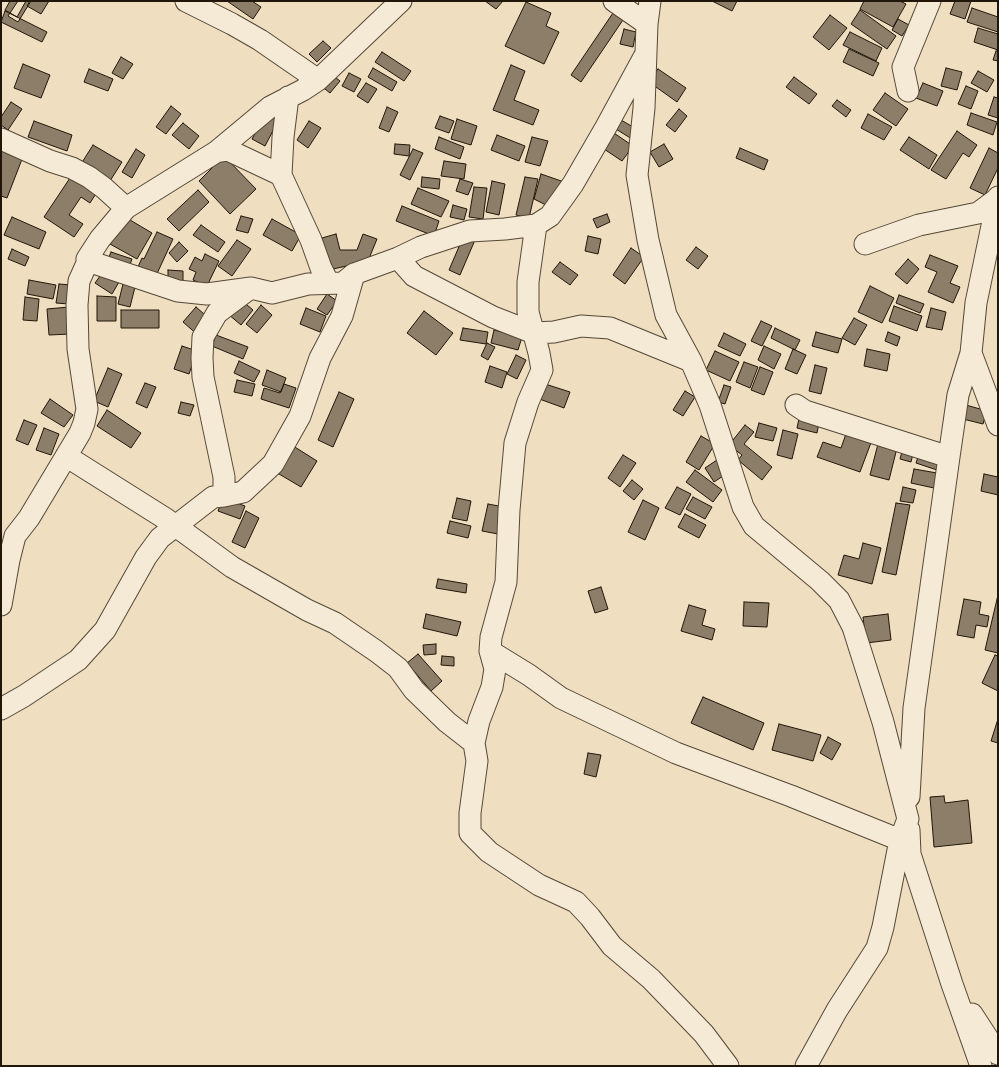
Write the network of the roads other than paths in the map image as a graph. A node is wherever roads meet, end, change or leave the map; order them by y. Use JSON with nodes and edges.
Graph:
{"nodes":[{"id":1,"x":186,"y":1,"type":"edge"},
{"id":2,"x":401,"y":1,"type":"edge"},
{"id":3,"x":614,"y":1,"type":"edge"},
{"id":4,"x":650,"y":1,"type":"edge"},
{"id":5,"x":930,"y":1,"type":"edge"},
{"id":6,"x":208,"y":5,"type":"edge"},
{"id":7,"x":647,"y":24,"type":"junction"},
{"id":8,"x":646,"y":53,"type":"junction"},
{"id":9,"x":318,"y":80,"type":"junction"},
{"id":10,"x":908,"y":91,"type":"dead end"},
{"id":11,"x":288,"y":97,"type":"junction"},
{"id":12,"x":1,"y":139,"type":"edge"},
{"id":13,"x":216,"y":152,"type":"junction"},
{"id":14,"x":281,"y":175,"type":"junction"},
{"id":15,"x":998,"y":198,"type":"edge"},
{"id":16,"x":126,"y":208,"type":"junction"},
{"id":17,"x":536,"y":225,"type":"junction"},
{"id":18,"x":865,"y":244,"type":"dead end"},
{"id":19,"x":398,"y":258,"type":"junction"},
{"id":20,"x":88,"y":261,"type":"junction"},
{"id":21,"x":354,"y":274,"type":"junction"},
{"id":22,"x":328,"y":282,"type":"junction"},
{"id":23,"x":251,"y":288,"type":"junction"},
{"id":24,"x":534,"y":333,"type":"junction"},
{"id":25,"x":971,"y":353,"type":"junction"},
{"id":26,"x":691,"y":361,"type":"junction"},
{"id":27,"x":796,"y":405,"type":"dead end"},
{"id":28,"x":998,"y":425,"type":"edge"},
{"id":29,"x":66,"y":456,"type":"junction"},
{"id":30,"x":949,"y":457,"type":"junction"},
{"id":31,"x":224,"y":496,"type":"junction"},
{"id":32,"x":176,"y":525,"type":"junction"},
{"id":33,"x":1,"y":605,"type":"edge"},
{"id":34,"x":490,"y":651,"type":"junction"},
{"id":35,"x":1,"y":709,"type":"edge"},
{"id":36,"x":474,"y":744,"type":"junction"},
{"id":37,"x":908,"y":819,"type":"junction"},
{"id":38,"x":900,"y":840,"type":"junction"},
{"id":39,"x":952,"y":984,"type":"junction"},
{"id":40,"x":998,"y":1054,"type":"edge"},
{"id":41,"x":728,"y":1066,"type":"edge"},
{"id":42,"x":806,"y":1066,"type":"edge"},
{"id":43,"x":981,"y":1066,"type":"edge"}],
"edges":[{"from":1,"to":6,"type":"street"},
{"from":2,"to":9,"type":"street"},
{"from":3,"to":7,"type":"street"},
{"from":4,"to":7,"type":"street"},
{"from":5,"to":10,"type":"street"},
{"from":6,"to":9,"type":"street"},
{"from":7,"to":8,"type":"street"},
{"from":8,"to":17,"type":"street"},
{"from":8,"to":26,"type":"street"},
{"from":9,"to":11,"type":"street"},
{"from":11,"to":13,"type":"street"},
{"from":11,"to":14,"type":"street"},
{"from":12,"to":16,"type":"street"},
{"from":13,"to":14,"type":"street"},
{"from":13,"to":16,"type":"street"},
{"from":14,"to":22,"type":"street"},
{"from":15,"to":18,"type":"street"},
{"from":15,"to":25,"type":"street"},
{"from":16,"to":20,"type":"street"},
{"from":17,"to":19,"type":"street"},
{"from":17,"to":24,"type":"street"},
{"from":19,"to":21,"type":"street"},
{"from":19,"to":24,"type":"street"},
{"from":20,"to":23,"type":"street"},
{"from":20,"to":29,"type":"street"},
{"from":21,"to":22,"type":"street"},
{"from":21,"to":31,"type":"street"},
{"from":22,"to":23,"type":"street"},
{"from":23,"to":31,"type":"street"},
{"from":24,"to":26,"type":"street"},
{"from":24,"to":34,"type":"street"},
{"from":25,"to":28,"type":"street"},
{"from":25,"to":30,"type":"street"},
{"from":26,"to":37,"type":"street"},
{"from":27,"to":30,"type":"street"},
{"from":29,"to":32,"type":"street"},
{"from":29,"to":33,"type":"street"},
{"from":30,"to":37,"type":"street"},
{"from":31,"to":32,"type":"street"},
{"from":32,"to":35,"type":"street"},
{"from":32,"to":36,"type":"street"},
{"from":34,"to":36,"type":"street"},
{"from":34,"to":38,"type":"street"},
{"from":36,"to":41,"type":"street"},
{"from":37,"to":38,"type":"street"},
{"from":37,"to":39,"type":"street"},
{"from":38,"to":42,"type":"street"},
{"from":39,"to":40,"type":"street"},
{"from":39,"to":43,"type":"street"}]}
